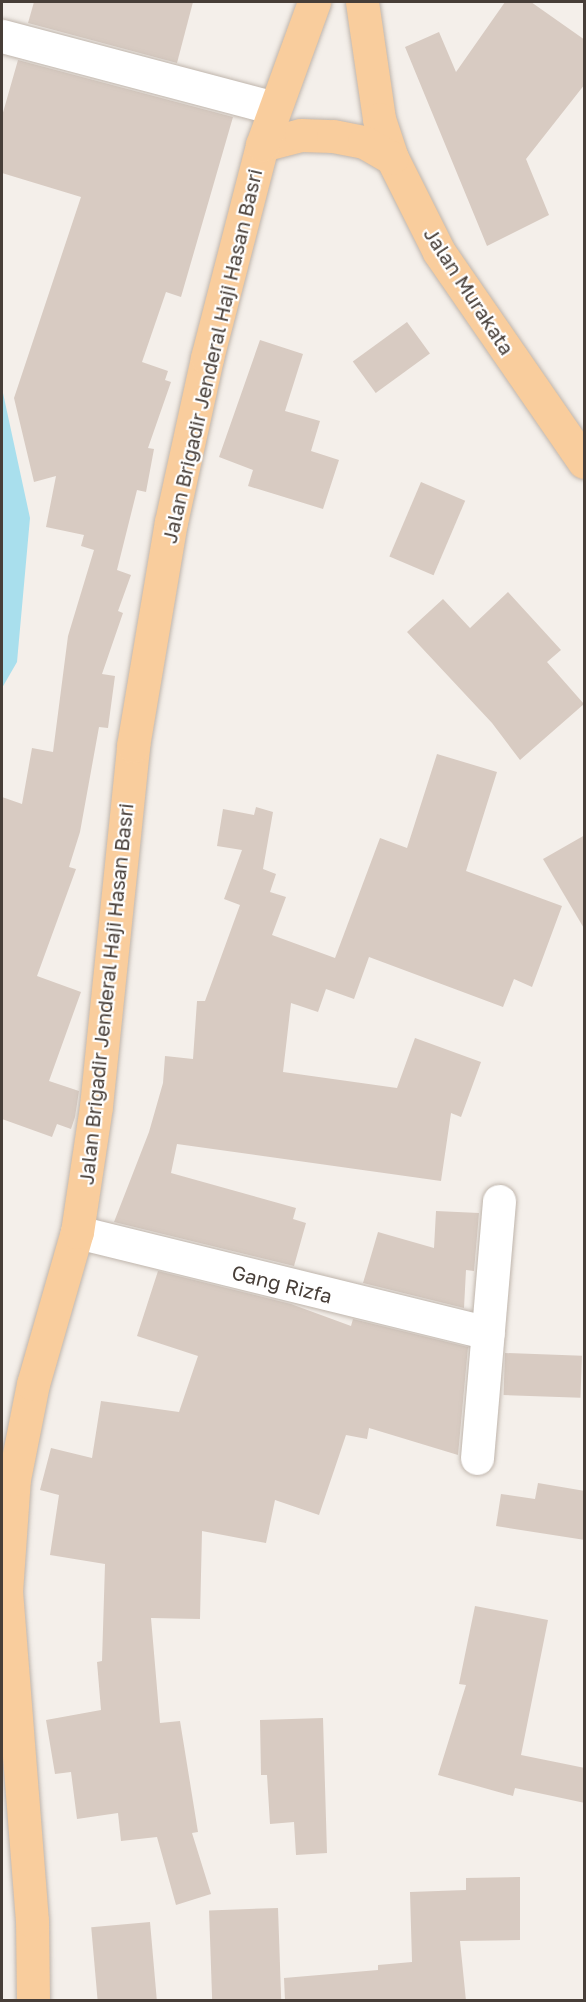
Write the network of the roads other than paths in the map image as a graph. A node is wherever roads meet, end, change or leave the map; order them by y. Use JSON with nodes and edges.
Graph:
{"nodes":[{"id":1,"x":314,"y":2,"type":"edge"},
{"id":2,"x":362,"y":2,"type":"edge"},
{"id":3,"x":2,"y":36,"type":"edge"},
{"id":4,"x":274,"y":108,"type":"junction"},
{"id":5,"x":262,"y":144,"type":"junction"},
{"id":6,"x":392,"y":158,"type":"junction"},
{"id":7,"x":585,"y":462,"type":"edge"},
{"id":8,"x":499,"y":1201,"type":"dead end"},
{"id":9,"x":77,"y":1232,"type":"junction"},
{"id":10,"x":488,"y":1333,"type":"junction"},
{"id":11,"x":477,"y":1458,"type":"dead end"},
{"id":12,"x":33,"y":2001,"type":"edge"}],
"edges":[{"from":1,"to":4,"type":"main road","name":"Jalan Brigadir Jenderal Haji Hasan Basri"},
{"from":2,"to":6,"type":"main road","name":"Jalan Murakata"},
{"from":3,"to":4,"type":"street"},
{"from":4,"to":5,"type":"main road","name":"Jalan Brigadir Jenderal Haji Hasan Basri"},
{"from":5,"to":6,"type":"main road"},
{"from":5,"to":9,"type":"main road","name":"Jalan Brigadir Jenderal Haji Hasan Basri"},
{"from":6,"to":7,"type":"main road","name":"Jalan Murakata"},
{"from":8,"to":10,"type":"street"},
{"from":9,"to":10,"type":"street","name":"Gang Rizfa"},
{"from":9,"to":12,"type":"main road","name":"Jalan Brigadir Jenderal Haji Hasan Basri"},
{"from":10,"to":11,"type":"street"}]}
